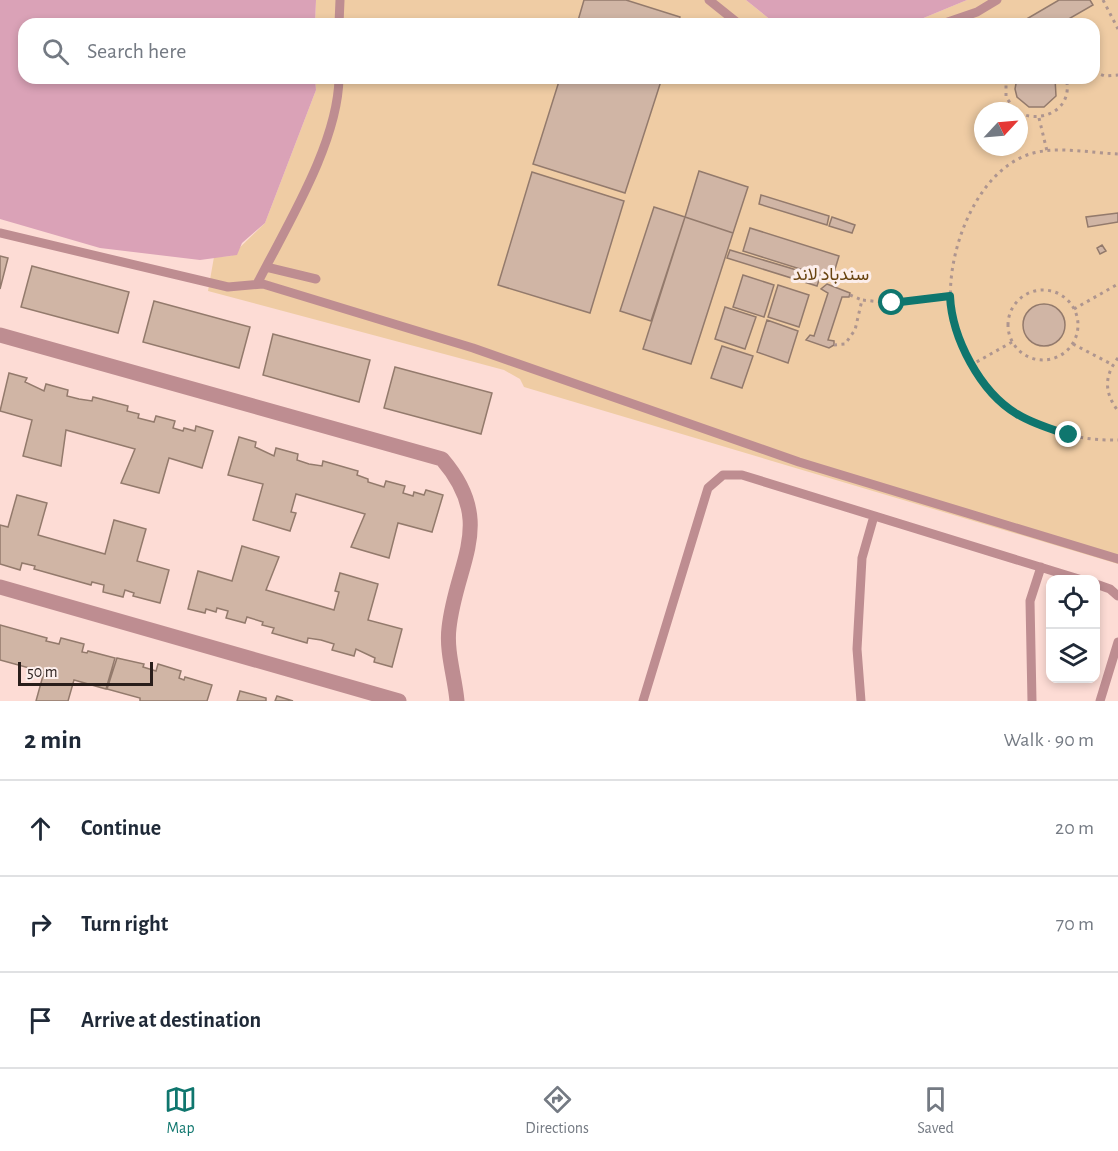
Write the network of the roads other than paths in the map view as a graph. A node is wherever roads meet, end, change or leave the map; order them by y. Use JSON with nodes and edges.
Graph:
{"nodes":[{"id":1,"x":340,"y":0,"type":"edge"},
{"id":2,"x":709,"y":0,"type":"edge"},
{"id":3,"x":997,"y":0,"type":"edge"},
{"id":4,"x":339,"y":18,"type":"edge"},
{"id":5,"x":732,"y":18,"type":"edge"},
{"id":6,"x":960,"y":18,"type":"edge"},
{"id":7,"x":339,"y":84,"type":"edge"},
{"id":8,"x":0,"y":233,"type":"edge"},
{"id":9,"x":266,"y":267,"type":"junction"},
{"id":10,"x":316,"y":279,"type":"dead end"},
{"id":11,"x":257,"y":284,"type":"junction"},
{"id":12,"x":0,"y":335,"type":"edge"},
{"id":13,"x":874,"y":516,"type":"junction"},
{"id":14,"x":1118,"y":559,"type":"edge"},
{"id":15,"x":1041,"y":567,"type":"junction"},
{"id":16,"x":1068,"y":575,"type":"edge"},
{"id":17,"x":1100,"y":586,"type":"edge"},
{"id":18,"x":0,"y":587,"type":"edge"},
{"id":19,"x":1118,"y":595,"type":"edge"},
{"id":20,"x":1118,"y":642,"type":"edge"},
{"id":21,"x":399,"y":701,"type":"edge"},
{"id":22,"x":457,"y":701,"type":"edge"},
{"id":23,"x":643,"y":701,"type":"edge"},
{"id":24,"x":861,"y":701,"type":"edge"},
{"id":25,"x":1032,"y":701,"type":"edge"},
{"id":26,"x":1100,"y":701,"type":"edge"}],
"edges":[{"from":1,"to":4,"type":"lane"},
{"from":2,"to":5,"type":"lane"},
{"from":3,"to":6,"type":"lane"},
{"from":7,"to":9,"type":"lane"},
{"from":8,"to":11,"type":"lane"},
{"from":9,"to":10,"type":"lane"},
{"from":9,"to":11,"type":"lane"},
{"from":11,"to":14,"type":"lane"},
{"from":12,"to":22,"type":"street"},
{"from":13,"to":15,"type":"lane"},
{"from":13,"to":23,"type":"lane"},
{"from":13,"to":24,"type":"lane"},
{"from":15,"to":16,"type":"lane"},
{"from":15,"to":25,"type":"lane"},
{"from":17,"to":19,"type":"lane"},
{"from":18,"to":21,"type":"street"},
{"from":20,"to":26,"type":"lane"}]}
